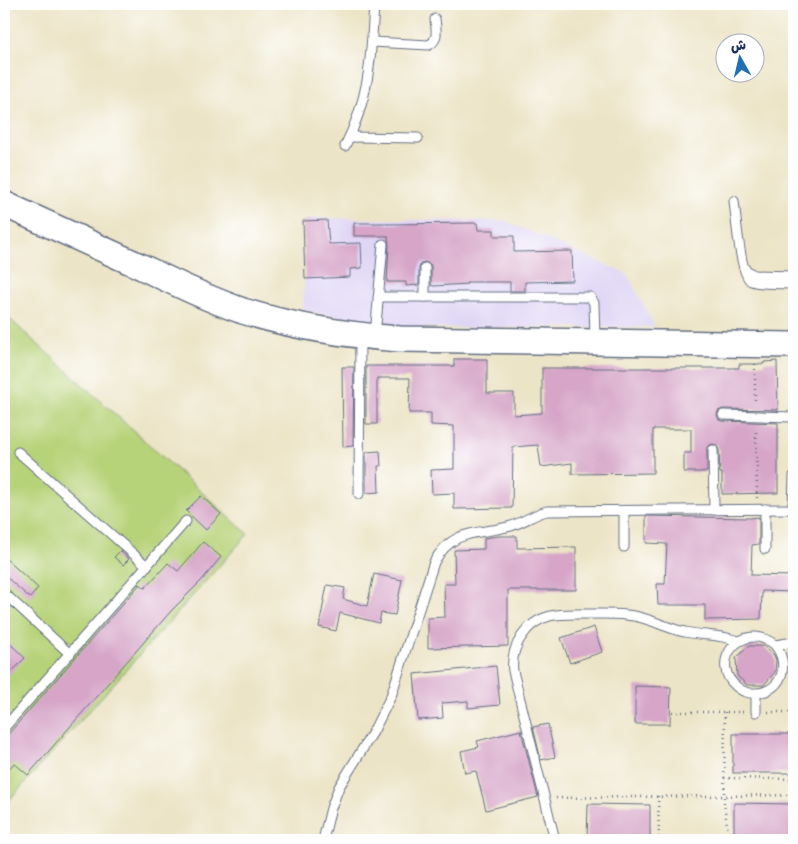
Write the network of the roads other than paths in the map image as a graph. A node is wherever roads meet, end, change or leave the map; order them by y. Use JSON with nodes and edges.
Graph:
{"nodes":[{"id":1,"x":374,"y":4,"type":"edge"},
{"id":2,"x":435,"y":19,"type":"dead end"},
{"id":3,"x":372,"y":42,"type":"junction"},
{"id":4,"x":350,"y":137,"type":"junction"},
{"id":5,"x":418,"y":138,"type":"dead end"},
{"id":6,"x":345,"y":146,"type":"dead end"},
{"id":7,"x":734,"y":201,"type":"dead end"},
{"id":8,"x":4,"y":204,"type":"edge"},
{"id":9,"x":383,"y":244,"type":"dead end"},
{"id":10,"x":742,"y":265,"type":"junction"},
{"id":11,"x":425,"y":268,"type":"dead end"},
{"id":12,"x":794,"y":276,"type":"edge"},
{"id":13,"x":794,"y":284,"type":"edge"},
{"id":14,"x":378,"y":297,"type":"junction"},
{"id":15,"x":425,"y":297,"type":"junction"},
{"id":16,"x":367,"y":337,"type":"junction"},
{"id":17,"x":594,"y":342,"type":"junction"},
{"id":18,"x":794,"y":346,"type":"edge"},
{"id":19,"x":723,"y":415,"type":"dead end"},
{"id":20,"x":794,"y":417,"type":"edge"},
{"id":21,"x":713,"y":450,"type":"dead end"},
{"id":22,"x":18,"y":452,"type":"dead end"},
{"id":23,"x":794,"y":476,"type":"edge"},
{"id":24,"x":359,"y":494,"type":"dead end"},
{"id":25,"x":765,"y":509,"type":"junction"},
{"id":26,"x":794,"y":509,"type":"edge"},
{"id":27,"x":714,"y":510,"type":"junction"},
{"id":28,"x":624,"y":511,"type":"junction"},
{"id":29,"x":186,"y":521,"type":"dead end"},
{"id":30,"x":624,"y":547,"type":"dead end"},
{"id":31,"x":765,"y":549,"type":"dead end"},
{"id":32,"x":147,"y":566,"type":"junction"},
{"id":33,"x":4,"y":592,"type":"edge"},
{"id":34,"x":738,"y":641,"type":"junction"},
{"id":35,"x":794,"y":642,"type":"edge"},
{"id":36,"x":775,"y":645,"type":"junction"},
{"id":37,"x":70,"y":654,"type":"junction"},
{"id":38,"x":756,"y":693,"type":"junction"},
{"id":39,"x":756,"y":712,"type":"road end"},
{"id":40,"x":4,"y":728,"type":"edge"},
{"id":41,"x":323,"y":840,"type":"edge"},
{"id":42,"x":555,"y":840,"type":"edge"}],
"edges":[{"from":1,"to":3,"type":"lane"},
{"from":2,"to":3,"type":"lane"},
{"from":3,"to":4,"type":"lane"},
{"from":4,"to":5,"type":"lane"},
{"from":4,"to":6,"type":"lane"},
{"from":7,"to":10,"type":"lane"},
{"from":8,"to":16,"type":"street"},
{"from":9,"to":14,"type":"lane"},
{"from":10,"to":12,"type":"lane"},
{"from":10,"to":13,"type":"lane"},
{"from":11,"to":15,"type":"lane"},
{"from":14,"to":15,"type":"lane"},
{"from":14,"to":16,"type":"lane"},
{"from":15,"to":17,"type":"lane"},
{"from":16,"to":17,"type":"street"},
{"from":16,"to":24,"type":"lane"},
{"from":17,"to":18,"type":"street"},
{"from":19,"to":20,"type":"lane"},
{"from":21,"to":27,"type":"lane"},
{"from":22,"to":32,"type":"lane"},
{"from":23,"to":26,"type":"lane"},
{"from":25,"to":26,"type":"lane"},
{"from":25,"to":27,"type":"lane"},
{"from":25,"to":31,"type":"lane"},
{"from":27,"to":28,"type":"lane"},
{"from":28,"to":30,"type":"lane"},
{"from":28,"to":41,"type":"lane"},
{"from":29,"to":32,"type":"lane"},
{"from":32,"to":37,"type":"lane"},
{"from":33,"to":37,"type":"lane"},
{"from":34,"to":36,"type":"lane"},
{"from":34,"to":38,"type":"lane"},
{"from":34,"to":42,"type":"lane"},
{"from":35,"to":36,"type":"lane"},
{"from":36,"to":38,"type":"lane"},
{"from":37,"to":40,"type":"lane"},
{"from":38,"to":39,"type":"lane"}]}
